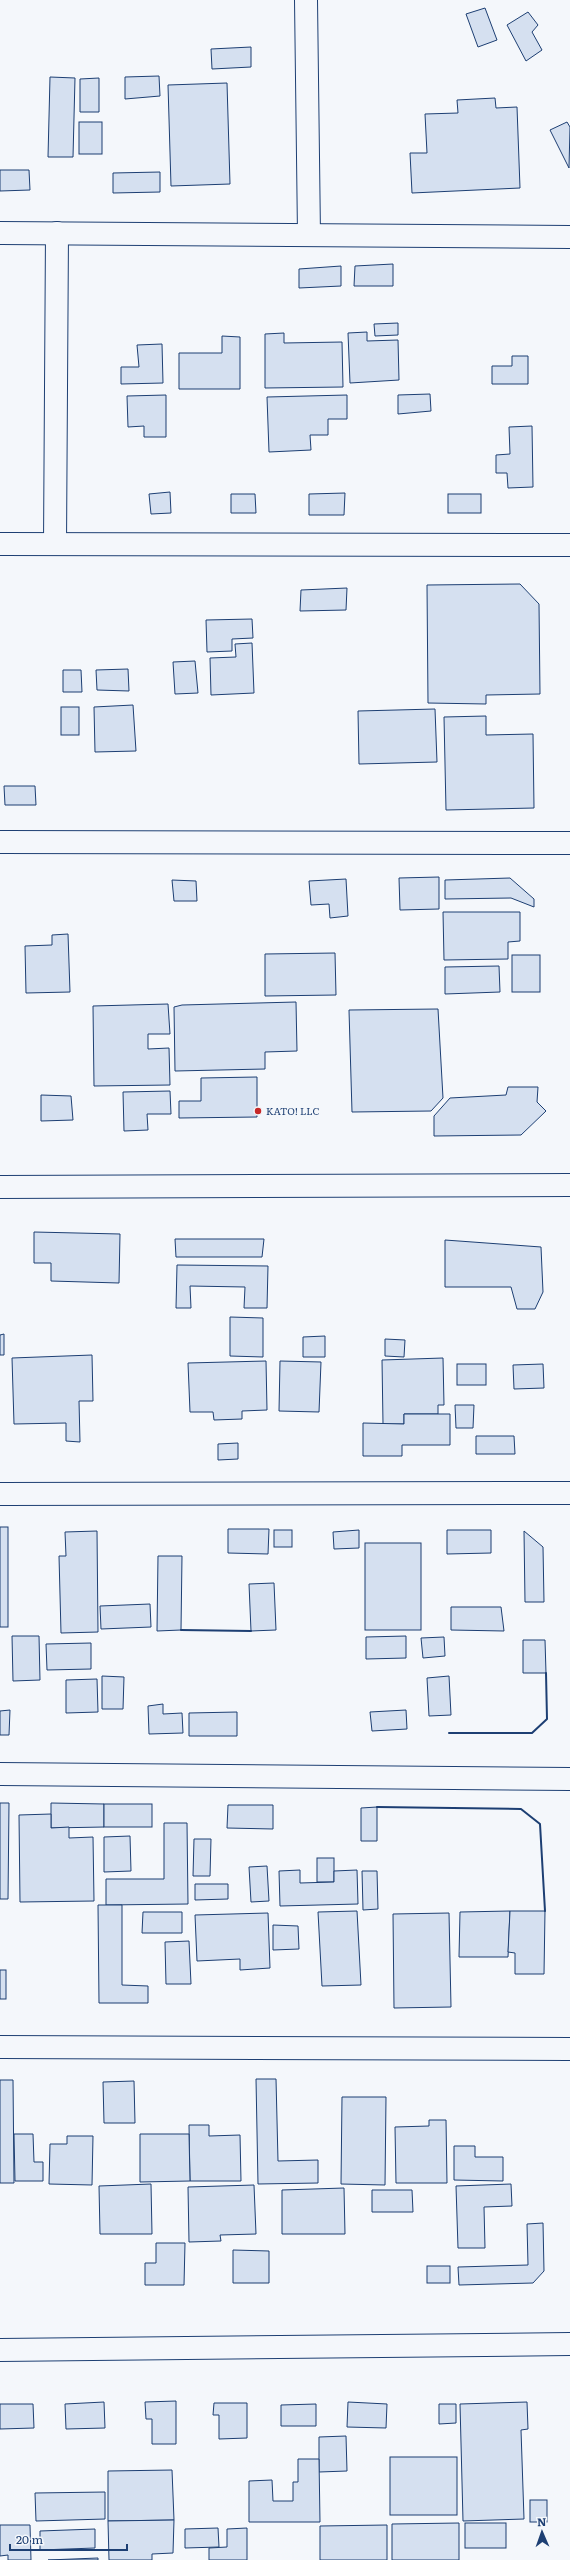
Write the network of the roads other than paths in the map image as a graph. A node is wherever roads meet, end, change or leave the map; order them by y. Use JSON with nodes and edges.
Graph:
{"nodes":[{"id":1,"x":306,"y":0,"type":"edge"},
{"id":2,"x":0,"y":233,"type":"edge"},
{"id":3,"x":57,"y":233,"type":"junction"},
{"id":4,"x":309,"y":235,"type":"junction"},
{"id":5,"x":570,"y":237,"type":"edge"},
{"id":6,"x":0,"y":544,"type":"edge"},
{"id":7,"x":55,"y":544,"type":"junction"},
{"id":8,"x":570,"y":544,"type":"edge"},
{"id":9,"x":0,"y":842,"type":"edge"},
{"id":10,"x":570,"y":843,"type":"edge"},
{"id":11,"x":570,"y":1185,"type":"edge"},
{"id":12,"x":0,"y":1187,"type":"edge"},
{"id":13,"x":570,"y":1493,"type":"edge"},
{"id":14,"x":0,"y":1494,"type":"edge"},
{"id":15,"x":0,"y":1774,"type":"edge"},
{"id":16,"x":570,"y":1778,"type":"edge"},
{"id":17,"x":0,"y":2047,"type":"edge"},
{"id":18,"x":570,"y":2049,"type":"edge"},
{"id":19,"x":570,"y":2344,"type":"edge"},
{"id":20,"x":0,"y":2350,"type":"edge"}],
"edges":[{"from":1,"to":4,"type":"street"},
{"from":2,"to":3,"type":"street"},
{"from":3,"to":4,"type":"street"},
{"from":3,"to":7,"type":"street"},
{"from":4,"to":5,"type":"street"},
{"from":6,"to":7,"type":"street"},
{"from":7,"to":8,"type":"street"},
{"from":9,"to":10,"type":"street"},
{"from":11,"to":12,"type":"street"},
{"from":13,"to":14,"type":"street"},
{"from":15,"to":16,"type":"street"},
{"from":17,"to":18,"type":"street"},
{"from":19,"to":20,"type":"street"}]}
